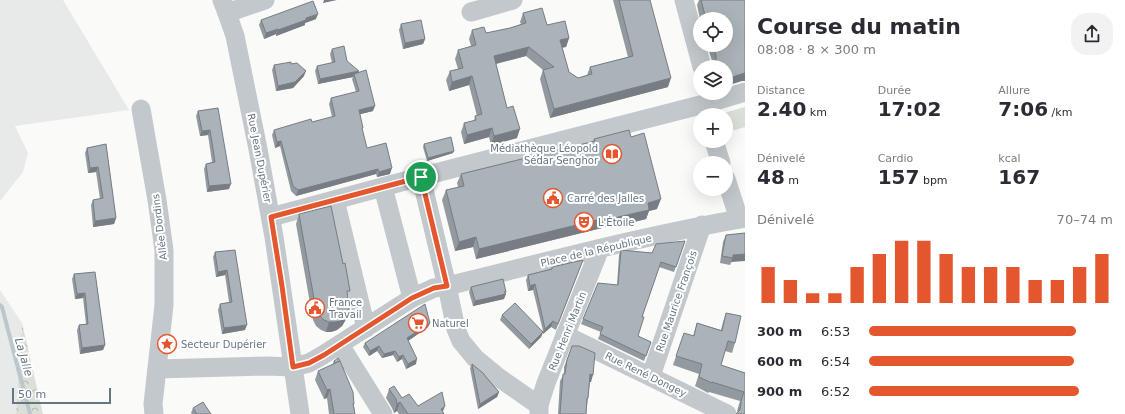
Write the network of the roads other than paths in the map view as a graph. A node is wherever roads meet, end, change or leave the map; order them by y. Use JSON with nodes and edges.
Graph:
{"nodes":[{"id":1,"x":265,"y":0,"type":"edge"},
{"id":2,"x":513,"y":0,"type":"edge"},
{"id":3,"x":684,"y":0,"type":"edge"},
{"id":4,"x":224,"y":7,"type":"edge"},
{"id":5,"x":471,"y":12,"type":"dead end"},
{"id":6,"x":700,"y":60,"type":"edge"},
{"id":7,"x":745,"y":92,"type":"edge"},
{"id":8,"x":707,"y":104,"type":"edge"},
{"id":9,"x":141,"y":109,"type":"dead end"},
{"id":10,"x":421,"y":177,"type":"junction"},
{"id":11,"x":383,"y":187,"type":"junction"},
{"id":12,"x":733,"y":196,"type":"edge"},
{"id":13,"x":335,"y":200,"type":"junction"},
{"id":14,"x":271,"y":217,"type":"junction"},
{"id":15,"x":742,"y":218,"type":"edge"},
{"id":16,"x":702,"y":225,"type":"junction"},
{"id":17,"x":598,"y":249,"type":"junction"},
{"id":18,"x":447,"y":286,"type":"junction"},
{"id":19,"x":412,"y":298,"type":"junction"},
{"id":20,"x":366,"y":328,"type":"junction"},
{"id":21,"x":565,"y":335,"type":"junction"},
{"id":22,"x":340,"y":345,"type":"junction"},
{"id":23,"x":293,"y":367,"type":"junction"},
{"id":24,"x":157,"y":369,"type":"junction"},
{"id":25,"x":650,"y":376,"type":"junction"},
{"id":26,"x":539,"y":409,"type":"edge"},
{"id":27,"x":154,"y":414,"type":"edge"},
{"id":28,"x":300,"y":414,"type":"edge"},
{"id":29,"x":383,"y":414,"type":"edge"},
{"id":30,"x":727,"y":414,"type":"edge"}],
"edges":[{"from":1,"to":4,"type":"street"},
{"from":2,"to":5,"type":"street"},
{"from":3,"to":6,"type":"street"},
{"from":4,"to":14,"type":"street","name":"Rue Jean Dupérier"},
{"from":7,"to":8,"type":"street"},
{"from":8,"to":10,"type":"street"},
{"from":9,"to":24,"type":"street","name":"Allée Dordins"},
{"from":10,"to":11,"type":"street"},
{"from":10,"to":18,"type":"street"},
{"from":11,"to":13,"type":"street"},
{"from":11,"to":19,"type":"street"},
{"from":12,"to":15,"type":"street"},
{"from":13,"to":14,"type":"street"},
{"from":13,"to":20,"type":"street"},
{"from":14,"to":23,"type":"street","name":"Rue Jean Dupérier"},
{"from":15,"to":16,"type":"street","name":"Place de la République"},
{"from":16,"to":17,"type":"street","name":"Place de la République"},
{"from":16,"to":25,"type":"street","name":"Rue Maurice François"},
{"from":17,"to":18,"type":"street","name":"Place de la République"},
{"from":17,"to":21,"type":"street","name":"Rue Henri Martin"},
{"from":18,"to":19,"type":"street","name":"Place de la République"},
{"from":18,"to":26,"type":"street"},
{"from":19,"to":20,"type":"street","name":"Place de la République"},
{"from":20,"to":22,"type":"street","name":"Place de la République"},
{"from":21,"to":25,"type":"street","name":"Rue René Dongey"},
{"from":21,"to":26,"type":"street","name":"Rue Henri Martin"},
{"from":22,"to":23,"type":"street","name":"Place de la République"},
{"from":22,"to":29,"type":"street"},
{"from":23,"to":24,"type":"street"},
{"from":23,"to":28,"type":"street","name":"Rue Jean Dupérier"},
{"from":24,"to":27,"type":"street","name":"Allée Dordins"},
{"from":25,"to":30,"type":"street","name":"Rue René Dongey"}]}
